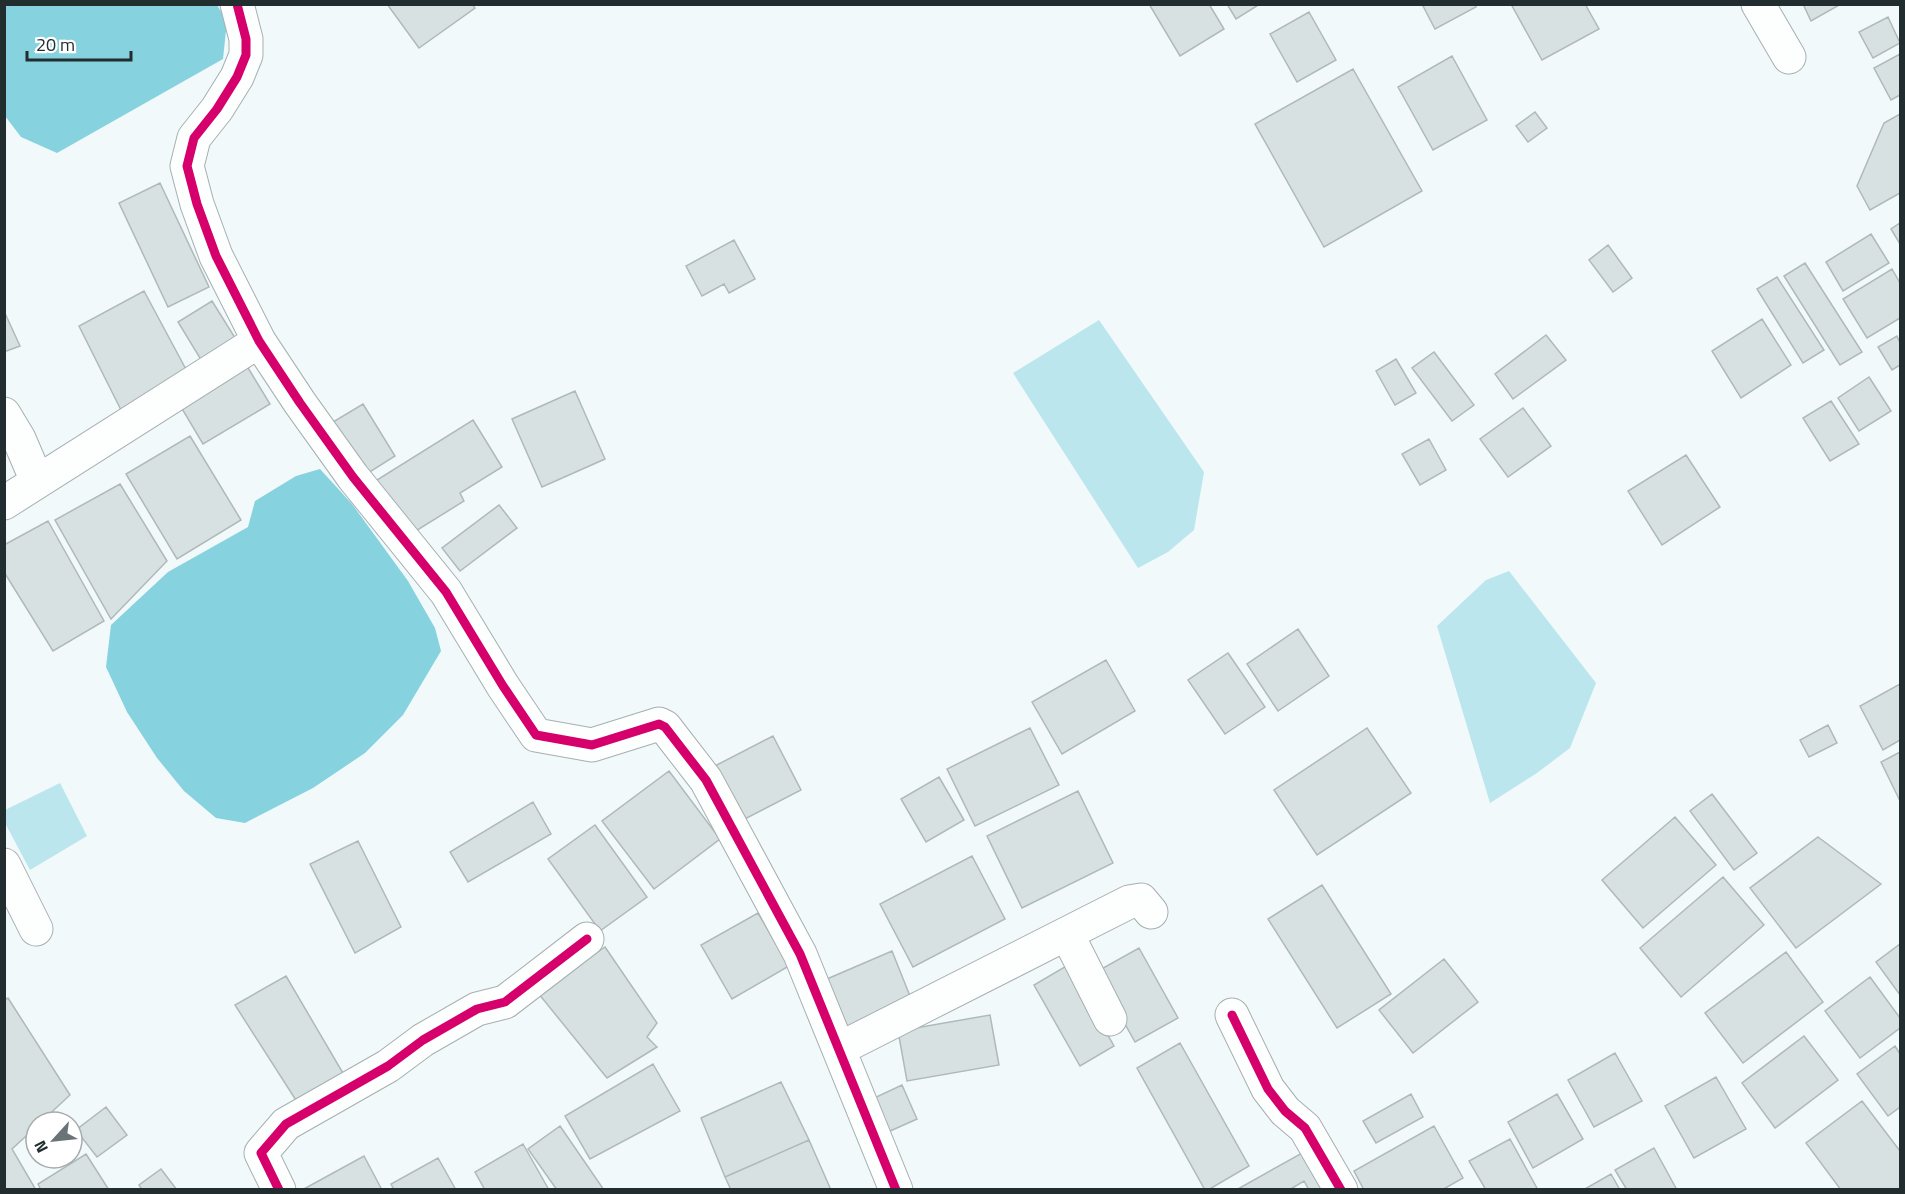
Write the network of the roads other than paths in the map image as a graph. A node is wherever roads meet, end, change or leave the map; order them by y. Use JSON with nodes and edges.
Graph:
{"nodes":[{"id":1,"x":237,"y":4,"type":"edge"},
{"id":2,"x":1758,"y":4,"type":"edge"},
{"id":3,"x":1789,"y":57,"type":"dead end"},
{"id":4,"x":259,"y":341,"type":"junction"},
{"id":5,"x":4,"y":414,"type":"edge"},
{"id":6,"x":37,"y":481,"type":"junction"},
{"id":7,"x":4,"y":503,"type":"edge"},
{"id":8,"x":4,"y":865,"type":"edge"},
{"id":9,"x":1151,"y":912,"type":"dead end"},
{"id":10,"x":36,"y":929,"type":"dead end"},
{"id":11,"x":1067,"y":934,"type":"junction"},
{"id":12,"x":587,"y":939,"type":"dead end"},
{"id":13,"x":1232,"y":1015,"type":"dead end"},
{"id":14,"x":1110,"y":1019,"type":"dead end"},
{"id":15,"x":839,"y":1049,"type":"junction"},
{"id":16,"x":279,"y":1190,"type":"edge"},
{"id":17,"x":896,"y":1190,"type":"edge"},
{"id":18,"x":1341,"y":1190,"type":"edge"}],
"edges":[{"from":1,"to":4,"type":"street"},
{"from":2,"to":3,"type":"street"},
{"from":4,"to":6,"type":"street"},
{"from":4,"to":15,"type":"street"},
{"from":5,"to":6,"type":"street"},
{"from":6,"to":7,"type":"street"},
{"from":8,"to":10,"type":"street"},
{"from":9,"to":11,"type":"street"},
{"from":11,"to":14,"type":"street"},
{"from":11,"to":15,"type":"street"},
{"from":12,"to":16,"type":"street"},
{"from":13,"to":18,"type":"street"},
{"from":15,"to":17,"type":"street"}]}
